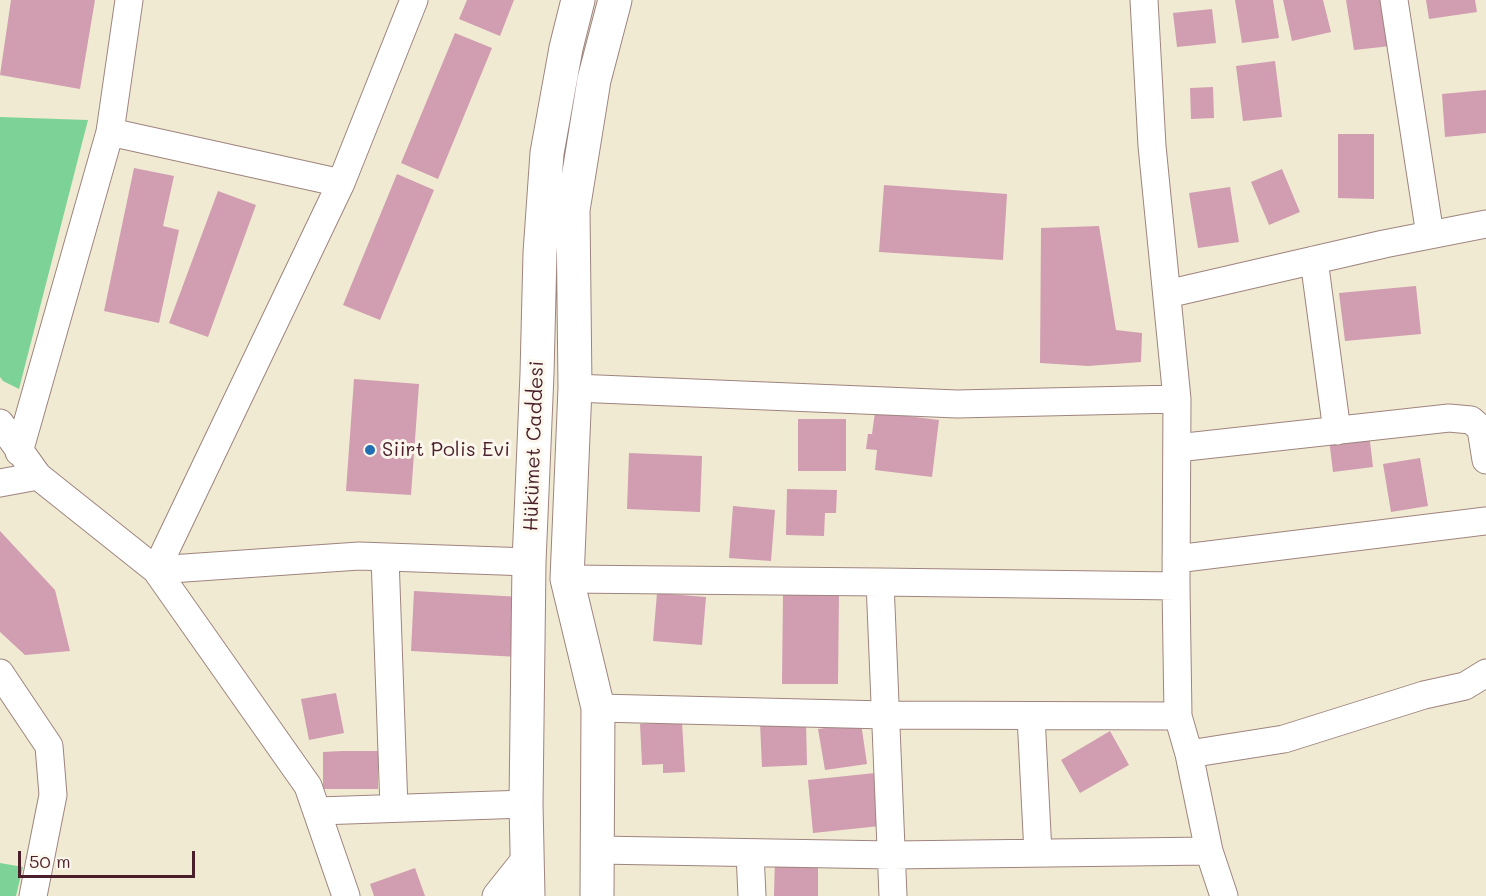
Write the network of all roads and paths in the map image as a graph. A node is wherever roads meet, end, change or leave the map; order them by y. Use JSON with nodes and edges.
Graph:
{"nodes":[{"id":1,"x":129,"y":0,"type":"edge"},
{"id":2,"x":414,"y":0,"type":"edge"},
{"id":3,"x":578,"y":0,"type":"edge"},
{"id":4,"x":615,"y":0,"type":"edge"},
{"id":5,"x":1144,"y":0,"type":"edge"},
{"id":6,"x":1394,"y":0,"type":"edge"},
{"id":7,"x":110,"y":132,"type":"junction"},
{"id":8,"x":341,"y":183,"type":"junction"},
{"id":9,"x":1486,"y":224,"type":"edge"},
{"id":10,"x":1430,"y":235,"type":"junction"},
{"id":11,"x":1314,"y":260,"type":"junction"},
{"id":12,"x":1167,"y":294,"type":"junction"},
{"id":13,"x":575,"y":388,"type":"junction"},
{"id":14,"x":1177,"y":399,"type":"junction"},
{"id":15,"x":0,"y":423,"type":"edge"},
{"id":16,"x":1336,"y":431,"type":"junction"},
{"id":17,"x":1176,"y":448,"type":"junction"},
{"id":18,"x":19,"y":452,"type":"junction"},
{"id":19,"x":1486,"y":460,"type":"edge"},
{"id":20,"x":38,"y":476,"type":"junction"},
{"id":21,"x":0,"y":483,"type":"edge"},
{"id":22,"x":1486,"y":521,"type":"edge"},
{"id":23,"x":386,"y":557,"type":"junction"},
{"id":24,"x":1176,"y":559,"type":"junction"},
{"id":25,"x":529,"y":562,"type":"junction"},
{"id":26,"x":156,"y":570,"type":"junction"},
{"id":27,"x":567,"y":579,"type":"junction"},
{"id":28,"x":880,"y":582,"type":"junction"},
{"id":29,"x":1176,"y":586,"type":"junction"},
{"id":30,"x":0,"y":673,"type":"edge"},
{"id":31,"x":1486,"y":673,"type":"edge"},
{"id":32,"x":598,"y":708,"type":"junction"},
{"id":33,"x":886,"y":715,"type":"junction"},
{"id":34,"x":1031,"y":716,"type":"junction"},
{"id":35,"x":1178,"y":716,"type":"junction"},
{"id":36,"x":1189,"y":754,"type":"junction"},
{"id":37,"x":526,"y":804,"type":"junction"},
{"id":38,"x":394,"y":808,"type":"junction"},
{"id":39,"x":318,"y":811,"type":"junction"},
{"id":40,"x":597,"y":850,"type":"junction"},
{"id":41,"x":1209,"y":851,"type":"junction"},
{"id":42,"x":750,"y":853,"type":"junction"},
{"id":43,"x":1038,"y":853,"type":"junction"},
{"id":44,"x":892,"y":855,"type":"junction"},
{"id":45,"x":527,"y":857,"type":"junction"},
{"id":46,"x":33,"y":896,"type":"edge"},
{"id":47,"x":346,"y":896,"type":"edge"},
{"id":48,"x":496,"y":896,"type":"edge"},
{"id":49,"x":528,"y":896,"type":"edge"},
{"id":50,"x":597,"y":896,"type":"edge"},
{"id":51,"x":752,"y":896,"type":"edge"},
{"id":52,"x":893,"y":896,"type":"edge"},
{"id":53,"x":1224,"y":896,"type":"edge"}],
"edges":[{"from":1,"to":7,"type":"street"},
{"from":2,"to":8,"type":"street"},
{"from":3,"to":25,"type":"main road","name":"Hükümet Caddesi"},
{"from":4,"to":13,"type":"main road"},
{"from":5,"to":12,"type":"street"},
{"from":6,"to":10,"type":"street"},
{"from":7,"to":8,"type":"street"},
{"from":7,"to":18,"type":"street"},
{"from":8,"to":26,"type":"street"},
{"from":9,"to":10,"type":"street"},
{"from":10,"to":11,"type":"street"},
{"from":11,"to":12,"type":"street"},
{"from":11,"to":16,"type":"street"},
{"from":12,"to":14,"type":"street"},
{"from":13,"to":14,"type":"street"},
{"from":13,"to":27,"type":"main road"},
{"from":14,"to":17,"type":"street"},
{"from":15,"to":18,"type":"street"},
{"from":16,"to":17,"type":"street"},
{"from":16,"to":19,"type":"street"},
{"from":17,"to":24,"type":"street"},
{"from":18,"to":20,"type":"street"},
{"from":20,"to":21,"type":"street"},
{"from":20,"to":26,"type":"street"},
{"from":22,"to":24,"type":"street"},
{"from":23,"to":25,"type":"street"},
{"from":23,"to":26,"type":"street"},
{"from":23,"to":38,"type":"street"},
{"from":24,"to":29,"type":"street"},
{"from":25,"to":37,"type":"main road","name":"Hükümet Caddesi"},
{"from":26,"to":39,"type":"street"},
{"from":27,"to":28,"type":"street"},
{"from":27,"to":32,"type":"main road"},
{"from":28,"to":29,"type":"street"},
{"from":28,"to":33,"type":"street"},
{"from":29,"to":35,"type":"street"},
{"from":30,"to":46,"type":"street"},
{"from":31,"to":36,"type":"street"},
{"from":32,"to":33,"type":"street"},
{"from":32,"to":40,"type":"main road"},
{"from":33,"to":34,"type":"street"},
{"from":33,"to":44,"type":"street"},
{"from":34,"to":35,"type":"street"},
{"from":34,"to":43,"type":"street"},
{"from":35,"to":36,"type":"street"},
{"from":36,"to":41,"type":"street"},
{"from":37,"to":38,"type":"street"},
{"from":37,"to":45,"type":"main road","name":"Hükümet Caddesi"},
{"from":38,"to":39,"type":"street"},
{"from":39,"to":47,"type":"street"},
{"from":40,"to":42,"type":"street"},
{"from":40,"to":50,"type":"main road"},
{"from":41,"to":43,"type":"street"},
{"from":41,"to":53,"type":"street"},
{"from":42,"to":44,"type":"street"},
{"from":42,"to":51,"type":"street"},
{"from":43,"to":44,"type":"street"},
{"from":44,"to":52,"type":"street"},
{"from":45,"to":48,"type":"street"},
{"from":45,"to":49,"type":"main road","name":"Hükümet Caddesi"}]}
